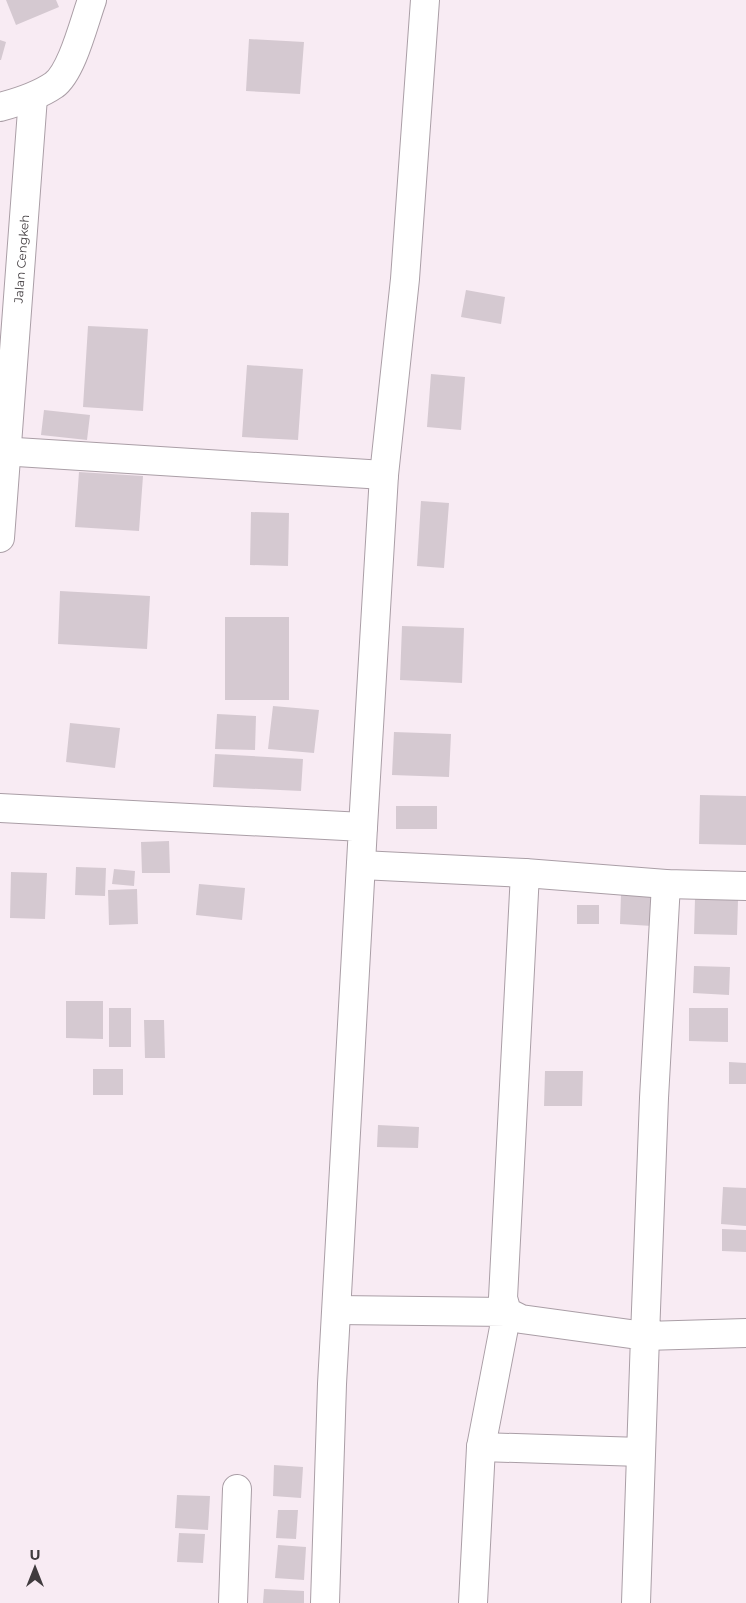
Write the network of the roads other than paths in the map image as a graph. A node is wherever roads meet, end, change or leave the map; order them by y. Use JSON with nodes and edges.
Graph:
{"nodes":[{"id":1,"x":92,"y":0,"type":"edge"},
{"id":2,"x":425,"y":0,"type":"edge"},
{"id":3,"x":33,"y":97,"type":"junction"},
{"id":4,"x":0,"y":108,"type":"edge"},
{"id":5,"x":3,"y":452,"type":"edge"},
{"id":6,"x":384,"y":474,"type":"junction"},
{"id":7,"x":0,"y":538,"type":"edge"},
{"id":8,"x":0,"y":808,"type":"edge"},
{"id":9,"x":363,"y":827,"type":"junction"},
{"id":10,"x":361,"y":865,"type":"junction"},
{"id":11,"x":525,"y":873,"type":"junction"},
{"id":12,"x":666,"y":884,"type":"junction"},
{"id":13,"x":746,"y":886,"type":"edge"},
{"id":14,"x":337,"y":1310,"type":"junction"},
{"id":15,"x":507,"y":1312,"type":"junction"},
{"id":16,"x":746,"y":1334,"type":"edge"},
{"id":17,"x":645,"y":1336,"type":"junction"},
{"id":18,"x":481,"y":1447,"type":"junction"},
{"id":19,"x":641,"y":1452,"type":"junction"},
{"id":20,"x":238,"y":1488,"type":"dead end"},
{"id":21,"x":232,"y":1603,"type":"edge"},
{"id":22,"x":325,"y":1603,"type":"edge"},
{"id":23,"x":473,"y":1603,"type":"edge"},
{"id":24,"x":636,"y":1603,"type":"edge"}],
"edges":[{"from":1,"to":3,"type":"street"},
{"from":2,"to":6,"type":"street"},
{"from":3,"to":4,"type":"street"},
{"from":3,"to":5,"type":"street","name":"Jalan Cengkeh"},
{"from":5,"to":6,"type":"street"},
{"from":5,"to":7,"type":"street","name":"Jalan Cengkeh"},
{"from":6,"to":9,"type":"street"},
{"from":8,"to":9,"type":"street"},
{"from":9,"to":10,"type":"street"},
{"from":10,"to":11,"type":"street"},
{"from":10,"to":14,"type":"street"},
{"from":11,"to":12,"type":"street"},
{"from":11,"to":15,"type":"street"},
{"from":12,"to":13,"type":"street"},
{"from":12,"to":17,"type":"street"},
{"from":14,"to":15,"type":"street"},
{"from":14,"to":22,"type":"street"},
{"from":15,"to":17,"type":"street"},
{"from":15,"to":18,"type":"street"},
{"from":16,"to":17,"type":"street"},
{"from":17,"to":19,"type":"street"},
{"from":18,"to":19,"type":"street"},
{"from":18,"to":23,"type":"street"},
{"from":19,"to":24,"type":"street"},
{"from":20,"to":21,"type":"street"}]}
